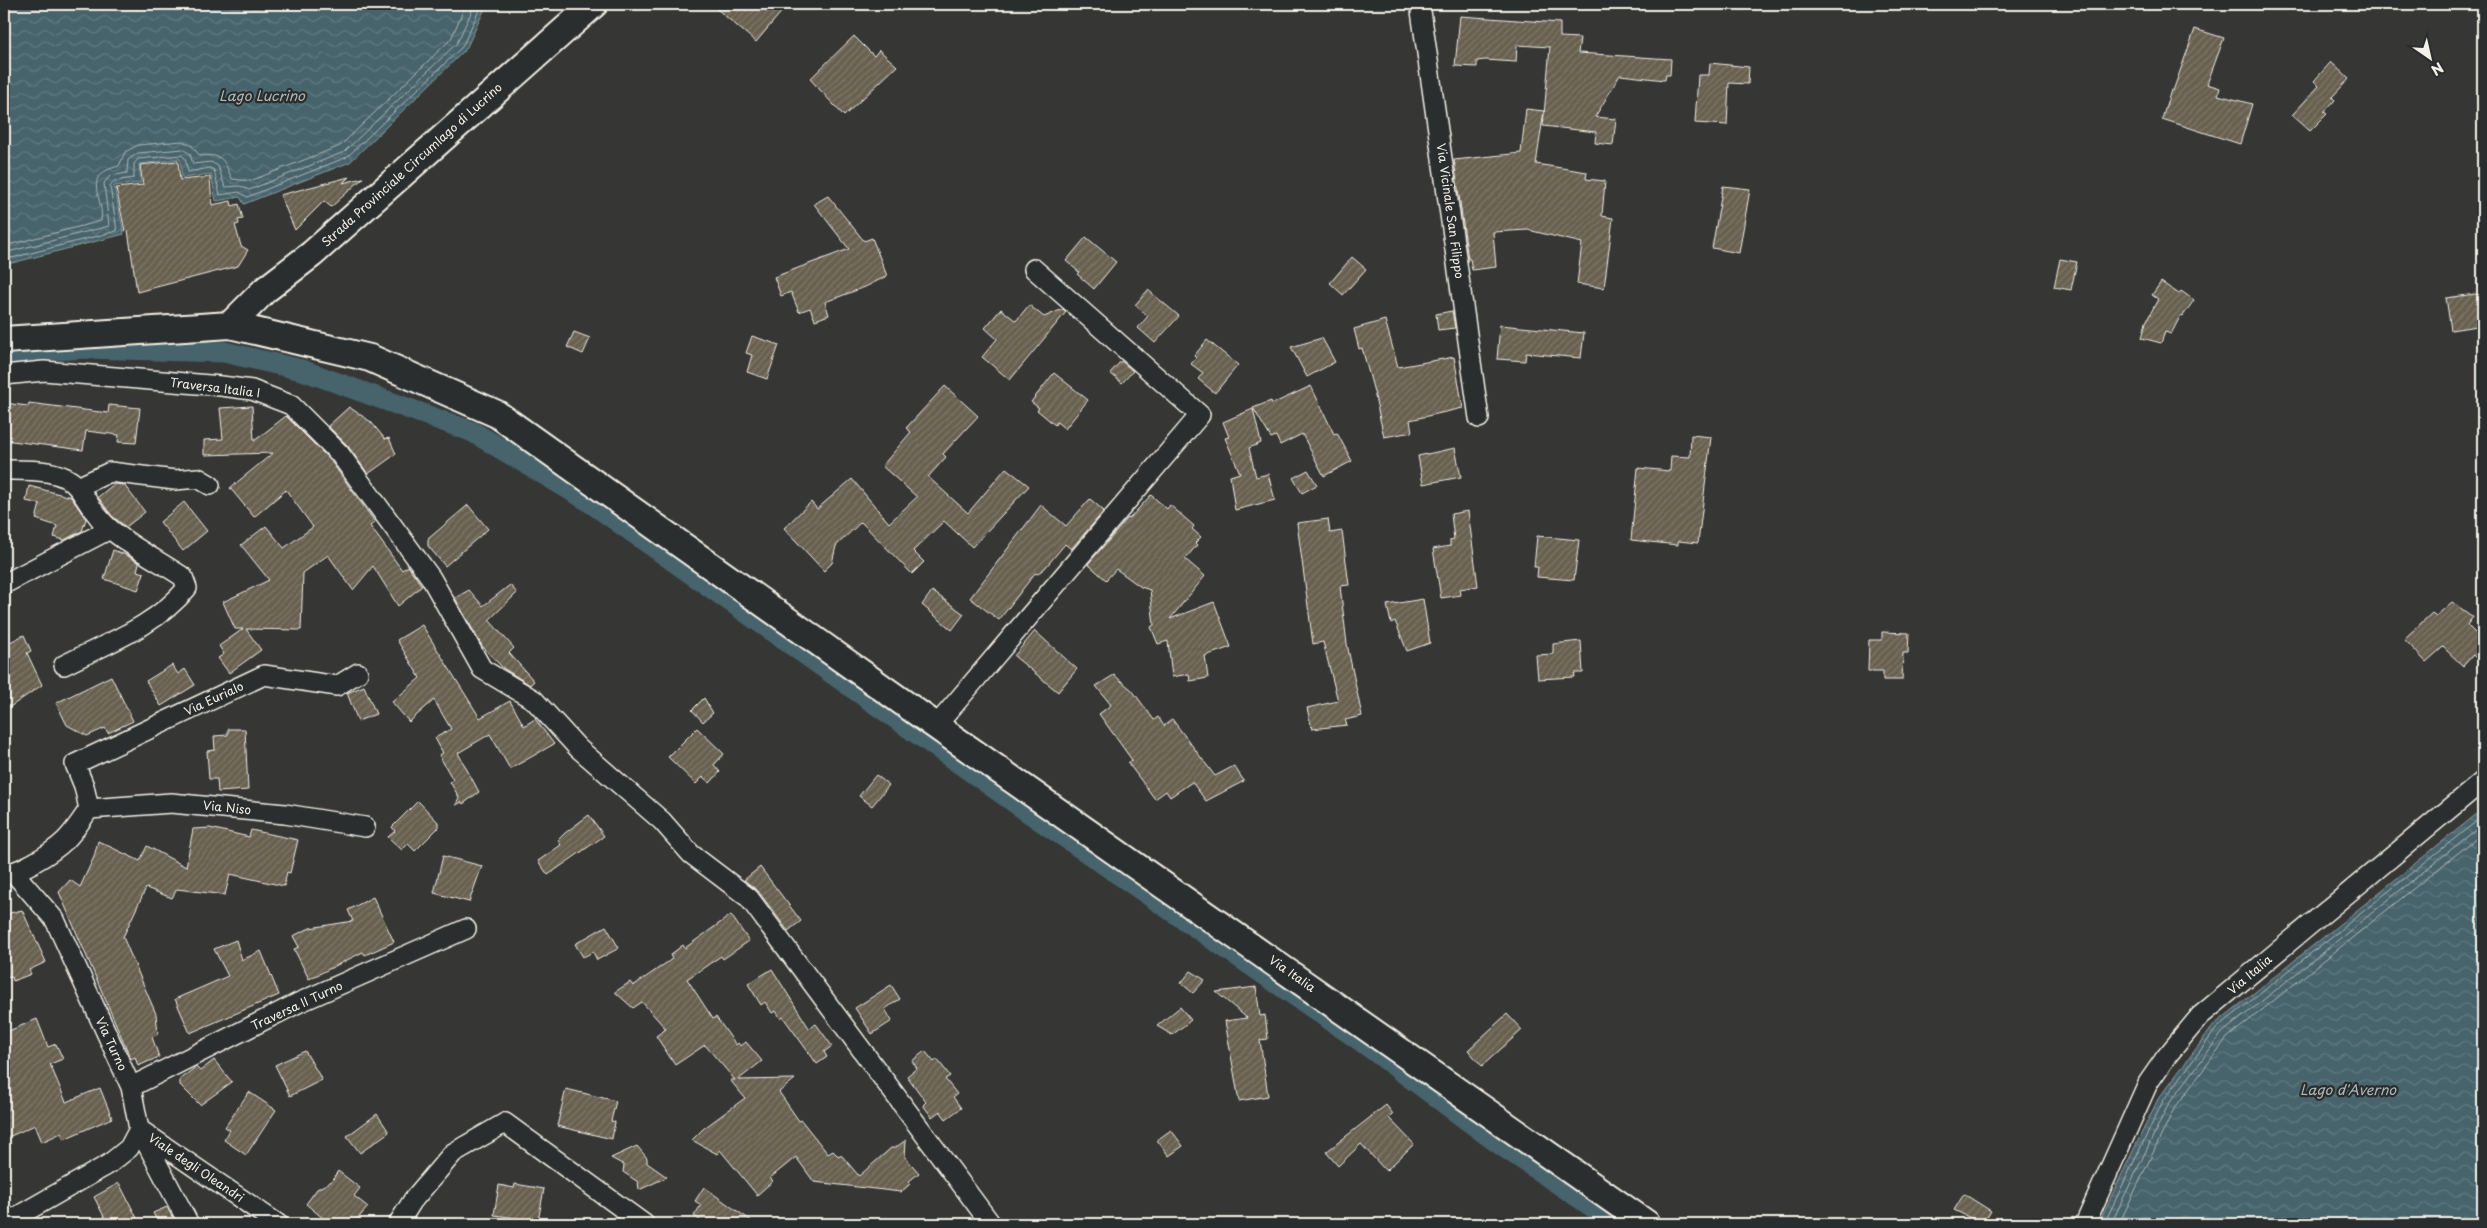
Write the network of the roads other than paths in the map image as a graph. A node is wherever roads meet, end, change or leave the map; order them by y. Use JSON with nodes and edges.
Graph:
{"nodes":[{"id":1,"x":594,"y":4,"type":"edge"},
{"id":2,"x":1420,"y":4,"type":"edge"},
{"id":3,"x":1034,"y":269,"type":"dead end"},
{"id":4,"x":230,"y":325,"type":"junction"},
{"id":5,"x":4,"y":340,"type":"edge"},
{"id":6,"x":4,"y":375,"type":"edge"},
{"id":7,"x":1479,"y":418,"type":"dead end"},
{"id":8,"x":4,"y":470,"type":"edge"},
{"id":9,"x":210,"y":485,"type":"dead end"},
{"id":10,"x":78,"y":487,"type":"junction"},
{"id":11,"x":110,"y":529,"type":"junction"},
{"id":12,"x":4,"y":584,"type":"edge"},
{"id":13,"x":64,"y":665,"type":"dead end"},
{"id":14,"x":358,"y":673,"type":"dead end"},
{"id":15,"x":936,"y":726,"type":"junction"},
{"id":16,"x":2483,"y":781,"type":"edge"},
{"id":17,"x":89,"y":809,"type":"junction"},
{"id":18,"x":365,"y":827,"type":"dead end"},
{"id":19,"x":9,"y":873,"type":"edge"},
{"id":20,"x":466,"y":929,"type":"dead end"},
{"id":21,"x":131,"y":1087,"type":"junction"},
{"id":22,"x":139,"y":1129,"type":"junction"},
{"id":23,"x":4,"y":1224,"type":"edge"},
{"id":24,"x":189,"y":1224,"type":"edge"},
{"id":25,"x":278,"y":1224,"type":"edge"},
{"id":26,"x":398,"y":1224,"type":"edge"},
{"id":27,"x":644,"y":1224,"type":"edge"},
{"id":28,"x":992,"y":1224,"type":"edge"},
{"id":29,"x":1647,"y":1224,"type":"edge"},
{"id":30,"x":2085,"y":1224,"type":"edge"}],
"edges":[{"from":1,"to":4,"type":"street","name":"Strada Provinciale Circumlago di Lucrino"},
{"from":2,"to":7,"type":"street","name":"Via Vicinale San Filippo"},
{"from":3,"to":15,"type":"street"},
{"from":4,"to":5,"type":"street","name":"Via Italia"},
{"from":4,"to":15,"type":"street","name":"Via Italia"},
{"from":6,"to":28,"type":"street","name":"Traversa Italia I"},
{"from":8,"to":10,"type":"street"},
{"from":9,"to":10,"type":"street"},
{"from":10,"to":11,"type":"street"},
{"from":11,"to":12,"type":"street"},
{"from":11,"to":13,"type":"street"},
{"from":14,"to":17,"type":"street","name":"Via Eurialo"},
{"from":15,"to":29,"type":"street","name":"Via Italia"},
{"from":16,"to":30,"type":"street","name":"Via Italia"},
{"from":17,"to":18,"type":"street","name":"Via Niso"},
{"from":17,"to":19,"type":"street"},
{"from":19,"to":21,"type":"street","name":"Via Turno"},
{"from":20,"to":21,"type":"street","name":"Traversa II Turno"},
{"from":21,"to":22,"type":"street","name":"Via Turno"},
{"from":22,"to":23,"type":"street"},
{"from":22,"to":24,"type":"street","name":"Via Turno"},
{"from":22,"to":25,"type":"street","name":"Viale degli Oleandri"},
{"from":26,"to":27,"type":"street"}]}
